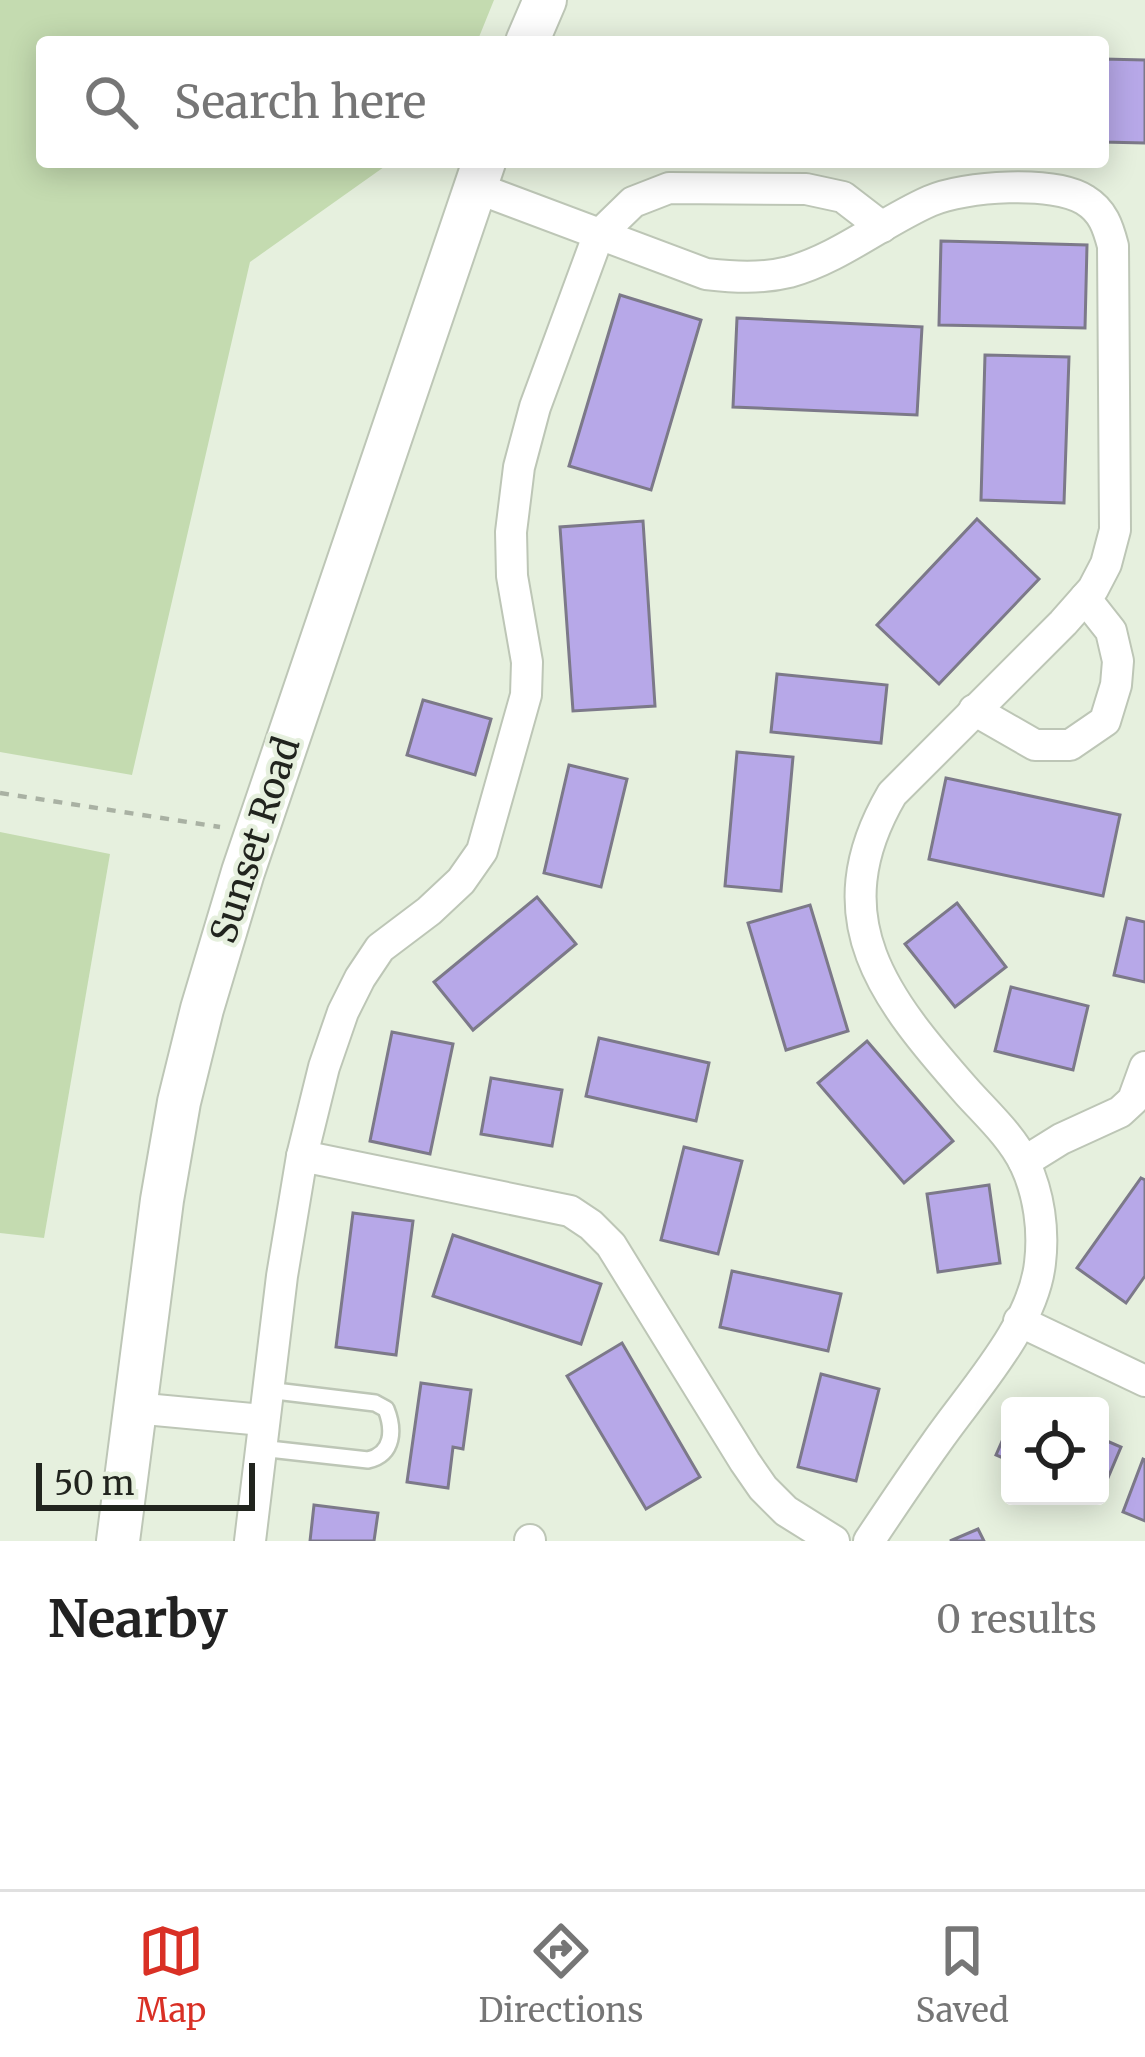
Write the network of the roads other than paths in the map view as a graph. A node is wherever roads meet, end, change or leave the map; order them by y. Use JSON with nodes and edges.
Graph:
{"nodes":[{"id":1,"x":545,"y":0,"type":"edge"},
{"id":2,"x":530,"y":36,"type":"edge"},
{"id":3,"x":479,"y":175,"type":"edge"},
{"id":4,"x":882,"y":227,"type":"junction"},
{"id":5,"x":598,"y":236,"type":"junction"},
{"id":6,"x":1085,"y":598,"type":"junction"},
{"id":7,"x":974,"y":710,"type":"junction"},
{"id":8,"x":1145,"y":1067,"type":"edge"},
{"id":9,"x":302,"y":1156,"type":"junction"},
{"id":10,"x":1024,"y":1162,"type":"junction"},
{"id":11,"x":1019,"y":1322,"type":"junction"},
{"id":12,"x":1145,"y":1381,"type":"edge"},
{"id":13,"x":134,"y":1408,"type":"junction"},
{"id":14,"x":263,"y":1419,"type":"junction"},
{"id":15,"x":118,"y":1541,"type":"edge"},
{"id":16,"x":250,"y":1541,"type":"edge"},
{"id":17,"x":834,"y":1541,"type":"edge"},
{"id":18,"x":868,"y":1541,"type":"edge"}],
"edges":[{"from":1,"to":2,"type":"main road"},
{"from":3,"to":5,"type":"street"},
{"from":3,"to":13,"type":"main road","name":"Sunset Road"},
{"from":4,"to":5,"type":"street"},
{"from":4,"to":5,"type":"street"},
{"from":4,"to":6,"type":"street"},
{"from":5,"to":9,"type":"street"},
{"from":6,"to":7,"type":"street"},
{"from":6,"to":7,"type":"street"},
{"from":7,"to":10,"type":"street"},
{"from":8,"to":10,"type":"street"},
{"from":9,"to":14,"type":"street"},
{"from":9,"to":17,"type":"street"},
{"from":10,"to":11,"type":"street"},
{"from":11,"to":12,"type":"street"},
{"from":11,"to":18,"type":"street"},
{"from":13,"to":14,"type":"street"},
{"from":13,"to":15,"type":"main road","name":"Sunset Road"},
{"from":14,"to":14,"type":"lane"},
{"from":14,"to":16,"type":"street"}]}
